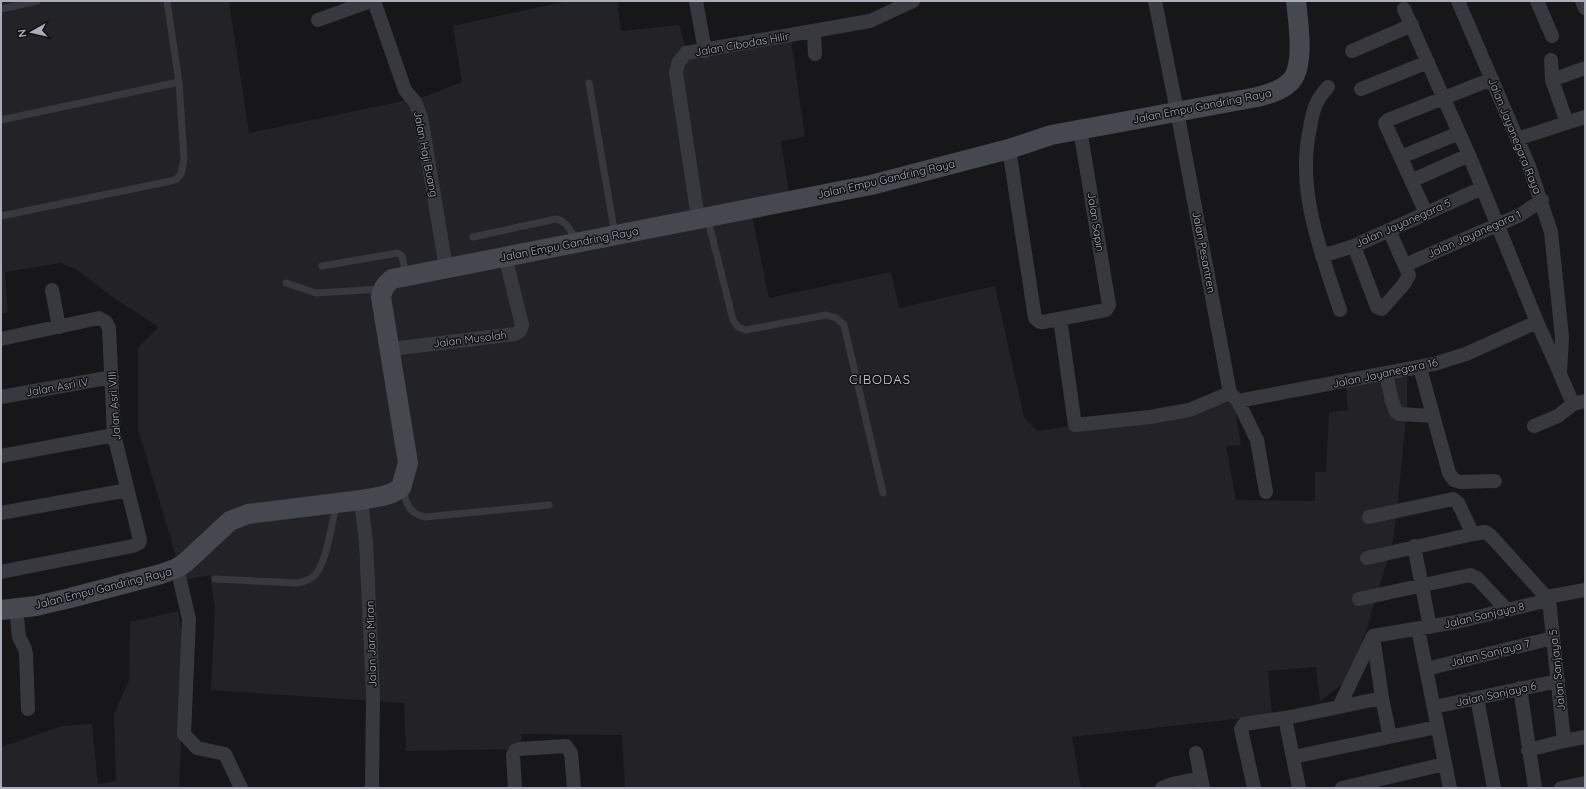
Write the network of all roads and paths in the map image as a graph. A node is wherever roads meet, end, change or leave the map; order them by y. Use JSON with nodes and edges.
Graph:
{"nodes":[{"id":1,"x":36,"y":1,"type":"edge"},
{"id":2,"x":167,"y":1,"type":"edge"},
{"id":3,"x":371,"y":1,"type":"edge"},
{"id":4,"x":374,"y":1,"type":"edge"},
{"id":5,"x":696,"y":1,"type":"edge"},
{"id":6,"x":913,"y":1,"type":"edge"},
{"id":7,"x":1155,"y":1,"type":"edge"},
{"id":8,"x":1296,"y":1,"type":"edge"},
{"id":9,"x":1458,"y":1,"type":"edge"},
{"id":10,"x":1537,"y":1,"type":"edge"},
{"id":11,"x":1582,"y":1,"type":"edge"},
{"id":12,"x":1585,"y":8,"type":"edge"},
{"id":13,"x":1,"y":9,"type":"edge"},
{"id":14,"x":1404,"y":9,"type":"dead end"},
{"id":15,"x":318,"y":20,"type":"dead end"},
{"id":16,"x":1412,"y":25,"type":"junction"},
{"id":17,"x":814,"y":31,"type":"junction"},
{"id":18,"x":1552,"y":36,"type":"dead end"},
{"id":19,"x":705,"y":51,"type":"junction"},
{"id":20,"x":1352,"y":51,"type":"dead end"},
{"id":21,"x":815,"y":54,"type":"dead end"},
{"id":22,"x":1551,"y":60,"type":"dead end"},
{"id":23,"x":1428,"y":62,"type":"junction"},
{"id":24,"x":1585,"y":68,"type":"edge"},
{"id":25,"x":1492,"y":79,"type":"junction"},
{"id":26,"x":1552,"y":80,"type":"junction"},
{"id":27,"x":179,"y":82,"type":"junction"},
{"id":28,"x":589,"y":82,"type":"dead end"},
{"id":29,"x":1328,"y":87,"type":"dead end"},
{"id":30,"x":1361,"y":89,"type":"dead end"},
{"id":31,"x":1444,"y":98,"type":"junction"},
{"id":32,"x":1178,"y":111,"type":"junction"},
{"id":33,"x":1585,"y":117,"type":"edge"},
{"id":34,"x":1,"y":120,"type":"edge"},
{"id":35,"x":1567,"y":123,"type":"junction"},
{"id":36,"x":1080,"y":130,"type":"junction"},
{"id":37,"x":1459,"y":134,"type":"junction"},
{"id":38,"x":1517,"y":139,"type":"junction"},
{"id":39,"x":1009,"y":149,"type":"junction"},
{"id":40,"x":1469,"y":155,"type":"junction"},
{"id":41,"x":1401,"y":157,"type":"junction"},
{"id":42,"x":1411,"y":181,"type":"junction"},
{"id":43,"x":1482,"y":188,"type":"junction"},
{"id":44,"x":1542,"y":200,"type":"junction"},
{"id":45,"x":1426,"y":213,"type":"junction"},
{"id":46,"x":1,"y":216,"type":"edge"},
{"id":47,"x":703,"y":218,"type":"junction"},
{"id":48,"x":1498,"y":225,"type":"junction"},
{"id":49,"x":1389,"y":230,"type":"junction"},
{"id":50,"x":615,"y":235,"type":"junction"},
{"id":51,"x":472,"y":237,"type":"dead end"},
{"id":52,"x":578,"y":242,"type":"junction"},
{"id":53,"x":1354,"y":246,"type":"junction"},
{"id":54,"x":506,"y":256,"type":"junction"},
{"id":55,"x":1322,"y":256,"type":"junction"},
{"id":56,"x":1405,"y":265,"type":"junction"},
{"id":57,"x":322,"y":266,"type":"dead end"},
{"id":58,"x":446,"y":268,"type":"junction"},
{"id":59,"x":406,"y":276,"type":"junction"},
{"id":60,"x":286,"y":283,"type":"dead end"},
{"id":61,"x":52,"y":290,"type":"dead end"},
{"id":62,"x":382,"y":290,"type":"junction"},
{"id":63,"x":1340,"y":310,"type":"dead end"},
{"id":64,"x":1060,"y":319,"type":"junction"},
{"id":65,"x":1537,"y":322,"type":"junction"},
{"id":66,"x":59,"y":327,"type":"junction"},
{"id":67,"x":1,"y":339,"type":"edge"},
{"id":68,"x":390,"y":348,"type":"junction"},
{"id":69,"x":1420,"y":368,"type":"junction"},
{"id":70,"x":1386,"y":374,"type":"junction"},
{"id":71,"x":1560,"y":374,"type":"junction"},
{"id":72,"x":112,"y":377,"type":"junction"},
{"id":73,"x":2,"y":393,"type":"edge"},
{"id":74,"x":1234,"y":397,"type":"junction"},
{"id":75,"x":1579,"y":403,"type":"edge"},
{"id":76,"x":1433,"y":416,"type":"junction"},
{"id":77,"x":1534,"y":426,"type":"dead end"},
{"id":78,"x":114,"y":435,"type":"junction"},
{"id":79,"x":1,"y":456,"type":"edge"},
{"id":80,"x":1495,"y":481,"type":"dead end"},
{"id":81,"x":401,"y":488,"type":"junction"},
{"id":82,"x":128,"y":490,"type":"junction"},
{"id":83,"x":1266,"y":492,"type":"dead end"},
{"id":84,"x":883,"y":493,"type":"dead end"},
{"id":85,"x":361,"y":500,"type":"junction"},
{"id":86,"x":336,"y":503,"type":"junction"},
{"id":87,"x":549,"y":505,"type":"dead end"},
{"id":88,"x":1,"y":513,"type":"edge"},
{"id":89,"x":1369,"y":517,"type":"dead end"},
{"id":90,"x":1473,"y":534,"type":"junction"},
{"id":91,"x":1414,"y":546,"type":"junction"},
{"id":92,"x":1367,"y":558,"type":"dead end"},
{"id":93,"x":177,"y":568,"type":"junction"},
{"id":94,"x":1,"y":572,"type":"edge"},
{"id":95,"x":214,"y":579,"type":"dead end"},
{"id":96,"x":1422,"y":585,"type":"junction"},
{"id":97,"x":1585,"y":590,"type":"edge"},
{"id":98,"x":1548,"y":598,"type":"junction"},
{"id":99,"x":1360,"y":599,"type":"dead end"},
{"id":100,"x":8,"y":609,"type":"edge"},
{"id":101,"x":1507,"y":610,"type":"junction"},
{"id":102,"x":1424,"y":628,"type":"junction"},
{"id":103,"x":1373,"y":636,"type":"junction"},
{"id":104,"x":1553,"y":638,"type":"junction"},
{"id":105,"x":1426,"y":669,"type":"junction"},
{"id":106,"x":1558,"y":681,"type":"junction"},
{"id":107,"x":1520,"y":688,"type":"junction"},
{"id":108,"x":1382,"y":698,"type":"junction"},
{"id":109,"x":1477,"y":698,"type":"junction"},
{"id":110,"x":1339,"y":707,"type":"junction"},
{"id":111,"x":1434,"y":707,"type":"junction"},
{"id":112,"x":28,"y":709,"type":"dead end"},
{"id":113,"x":1285,"y":718,"type":"junction"},
{"id":114,"x":1437,"y":727,"type":"junction"},
{"id":115,"x":1390,"y":737,"type":"junction"},
{"id":116,"x":1585,"y":737,"type":"edge"},
{"id":117,"x":1564,"y":741,"type":"junction"},
{"id":118,"x":1528,"y":750,"type":"junction"},
{"id":119,"x":1196,"y":753,"type":"dead end"},
{"id":120,"x":1293,"y":758,"type":"junction"},
{"id":121,"x":1445,"y":764,"type":"junction"},
{"id":122,"x":1202,"y":783,"type":"edge"},
{"id":123,"x":1585,"y":783,"type":"edge"},
{"id":124,"x":241,"y":788,"type":"edge"},
{"id":125,"x":372,"y":788,"type":"edge"},
{"id":126,"x":515,"y":788,"type":"edge"},
{"id":127,"x":574,"y":788,"type":"edge"},
{"id":128,"x":1162,"y":788,"type":"edge"},
{"id":129,"x":1254,"y":788,"type":"edge"},
{"id":130,"x":1299,"y":788,"type":"edge"},
{"id":131,"x":1342,"y":788,"type":"edge"},
{"id":132,"x":1450,"y":788,"type":"edge"},
{"id":133,"x":1494,"y":788,"type":"edge"},
{"id":134,"x":1535,"y":788,"type":"edge"},
{"id":135,"x":1561,"y":788,"type":"edge"}],
"edges":[{"from":1,"to":13,"type":"lane"},
{"from":2,"to":27,"type":"lane"},
{"from":3,"to":15,"type":"street"},
{"from":4,"to":58,"type":"street","name":"Jalan Haji Buang"},
{"from":5,"to":19,"type":"street"},
{"from":6,"to":17,"type":"street","name":"Jalan Cibodas Hilir"},
{"from":7,"to":32,"type":"street"},
{"from":8,"to":32,"type":"street","name":"Jalan Empu Gandring Raya"},
{"from":9,"to":25,"type":"street","name":"Jalan Jayanegara Raya"},
{"from":10,"to":18,"type":"street"},
{"from":11,"to":12,"type":"street"},
{"from":14,"to":16,"type":"street"},
{"from":16,"to":20,"type":"street"},
{"from":16,"to":23,"type":"street"},
{"from":17,"to":19,"type":"street","name":"Jalan Cibodas Hilir"},
{"from":17,"to":21,"type":"street"},
{"from":19,"to":47,"type":"street","name":"Jalan Cibodas Hilir"},
{"from":22,"to":26,"type":"street"},
{"from":23,"to":30,"type":"street"},
{"from":23,"to":31,"type":"street"},
{"from":24,"to":26,"type":"street"},
{"from":25,"to":31,"type":"street"},
{"from":25,"to":38,"type":"street","name":"Jalan Jayanegara Raya"},
{"from":26,"to":35,"type":"street"},
{"from":27,"to":34,"type":"lane"},
{"from":27,"to":46,"type":"lane"},
{"from":28,"to":50,"type":"lane"},
{"from":29,"to":55,"type":"street"},
{"from":31,"to":37,"type":"street"},
{"from":31,"to":41,"type":"street"},
{"from":32,"to":36,"type":"street","name":"Jalan Empu Gandring Raya"},
{"from":32,"to":74,"type":"street","name":"Jalan Pesantren"},
{"from":33,"to":35,"type":"street"},
{"from":35,"to":38,"type":"street"},
{"from":36,"to":39,"type":"street","name":"Jalan Empu Gandring Raya"},
{"from":36,"to":64,"type":"street","name":"Jalan Sapin"},
{"from":37,"to":40,"type":"street"},
{"from":37,"to":41,"type":"street"},
{"from":38,"to":44,"type":"street","name":"Jalan Jayanegara Raya"},
{"from":39,"to":47,"type":"street","name":"Jalan Empu Gandring Raya"},
{"from":39,"to":64,"type":"street"},
{"from":40,"to":42,"type":"street"},
{"from":40,"to":43,"type":"street"},
{"from":41,"to":42,"type":"street"},
{"from":42,"to":45,"type":"street"},
{"from":43,"to":45,"type":"street","name":"Jalan Jayanegara 5"},
{"from":43,"to":48,"type":"street"},
{"from":44,"to":48,"type":"street","name":"Jalan Jayanegara 1"},
{"from":44,"to":71,"type":"street","name":"Jalan Jayanegara Raya"},
{"from":45,"to":49,"type":"street","name":"Jalan Jayanegara 5"},
{"from":47,"to":50,"type":"street","name":"Jalan Empu Gandring Raya"},
{"from":47,"to":84,"type":"lane"},
{"from":48,"to":56,"type":"street","name":"Jalan Jayanegara 1"},
{"from":48,"to":65,"type":"street"},
{"from":49,"to":53,"type":"street","name":"Jalan Jayanegara 5"},
{"from":49,"to":56,"type":"street"},
{"from":50,"to":52,"type":"street","name":"Jalan Empu Gandring Raya"},
{"from":51,"to":52,"type":"lane"},
{"from":52,"to":54,"type":"street","name":"Jalan Empu Gandring Raya"},
{"from":53,"to":55,"type":"street","name":"Jalan Jayanegara 5"},
{"from":53,"to":56,"type":"street"},
{"from":54,"to":58,"type":"street","name":"Jalan Empu Gandring Raya"},
{"from":54,"to":68,"type":"street","name":"Jalan Musolah"},
{"from":55,"to":63,"type":"street"},
{"from":57,"to":59,"type":"lane"},
{"from":58,"to":59,"type":"street","name":"Jalan Empu Gandring Raya"},
{"from":59,"to":62,"type":"street","name":"Jalan Empu Gandring Raya"},
{"from":60,"to":62,"type":"lane"},
{"from":61,"to":66,"type":"street"},
{"from":62,"to":68,"type":"street"},
{"from":64,"to":74,"type":"street","name":"Jalan Jayanegara 16"},
{"from":65,"to":69,"type":"street","name":"Jalan Jayanegara 16"},
{"from":65,"to":71,"type":"street"},
{"from":66,"to":67,"type":"street"},
{"from":66,"to":72,"type":"street","name":"Jalan Asri VIII"},
{"from":68,"to":81,"type":"street"},
{"from":69,"to":70,"type":"street","name":"Jalan Jayanegara 16"},
{"from":69,"to":76,"type":"street"},
{"from":70,"to":74,"type":"street","name":"Jalan Jayanegara 16"},
{"from":70,"to":76,"type":"street"},
{"from":71,"to":75,"type":"street","name":"Jalan Jayanegara Raya"},
{"from":72,"to":73,"type":"street","name":"Jalan Asri IV"},
{"from":72,"to":78,"type":"street","name":"Jalan Asri VIII"},
{"from":74,"to":83,"type":"street","name":"Jalan Pesantren"},
{"from":75,"to":77,"type":"street"},
{"from":76,"to":80,"type":"street"},
{"from":78,"to":79,"type":"street"},
{"from":78,"to":82,"type":"street","name":"Jalan Asri VIII"},
{"from":81,"to":85,"type":"street","name":"Jalan Empu Gandring Raya"},
{"from":81,"to":87,"type":"lane"},
{"from":82,"to":88,"type":"street"},
{"from":82,"to":94,"type":"street","name":"Jalan Asri VIII"},
{"from":85,"to":86,"type":"street","name":"Jalan Empu Gandring Raya"},
{"from":85,"to":125,"type":"street","name":"Jalan Jaro Miran"},
{"from":86,"to":93,"type":"street","name":"Jalan Empu Gandring Raya"},
{"from":86,"to":95,"type":"lane"},
{"from":89,"to":90,"type":"street"},
{"from":90,"to":91,"type":"street"},
{"from":90,"to":98,"type":"street"},
{"from":91,"to":92,"type":"street"},
{"from":91,"to":96,"type":"street"},
{"from":93,"to":100,"type":"street","name":"Jalan Empu Gandring Raya"},
{"from":93,"to":124,"type":"street"},
{"from":96,"to":99,"type":"street"},
{"from":96,"to":101,"type":"street"},
{"from":96,"to":102,"type":"street"},
{"from":97,"to":98,"type":"street","name":"Jalan Sanjaya 8"},
{"from":98,"to":101,"type":"street","name":"Jalan Sanjaya 8"},
{"from":98,"to":104,"type":"street","name":"Jalan Sanjaya 5"},
{"from":100,"to":112,"type":"street"},
{"from":101,"to":102,"type":"street","name":"Jalan Sanjaya 8"},
{"from":102,"to":103,"type":"street","name":"Jalan Sanjaya 8"},
{"from":102,"to":105,"type":"street"},
{"from":103,"to":108,"type":"street"},
{"from":103,"to":110,"type":"street"},
{"from":104,"to":105,"type":"street","name":"Jalan Sanjaya 7"},
{"from":104,"to":106,"type":"street","name":"Jalan Sanjaya 5"},
{"from":105,"to":111,"type":"street"},
{"from":106,"to":107,"type":"street","name":"Jalan Sanjaya 6"},
{"from":106,"to":117,"type":"street","name":"Jalan Sanjaya 5"},
{"from":107,"to":109,"type":"street","name":"Jalan Sanjaya 6"},
{"from":107,"to":118,"type":"street"},
{"from":108,"to":110,"type":"street"},
{"from":108,"to":115,"type":"street"},
{"from":109,"to":111,"type":"street","name":"Jalan Sanjaya 6"},
{"from":109,"to":133,"type":"street"},
{"from":110,"to":113,"type":"street"},
{"from":111,"to":114,"type":"street"},
{"from":113,"to":120,"type":"street"},
{"from":113,"to":129,"type":"street"},
{"from":114,"to":115,"type":"street"},
{"from":114,"to":121,"type":"street"},
{"from":115,"to":120,"type":"street"},
{"from":116,"to":117,"type":"street"},
{"from":117,"to":118,"type":"street"},
{"from":118,"to":134,"type":"street"},
{"from":119,"to":122,"type":"street"},
{"from":120,"to":130,"type":"street"},
{"from":121,"to":131,"type":"street"},
{"from":121,"to":132,"type":"street"},
{"from":122,"to":128,"type":"street"},
{"from":123,"to":135,"type":"street"},
{"from":126,"to":127,"type":"street"}]}
